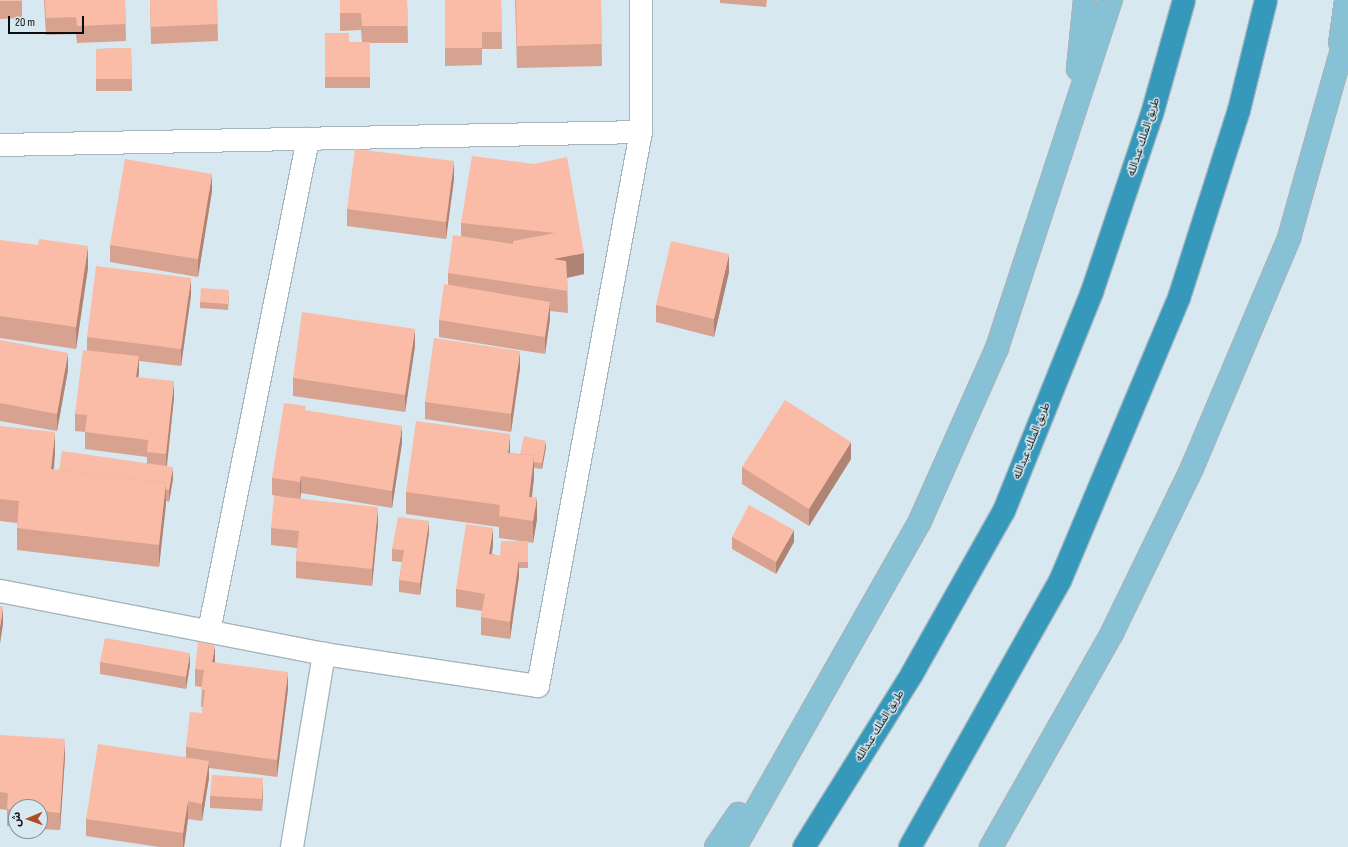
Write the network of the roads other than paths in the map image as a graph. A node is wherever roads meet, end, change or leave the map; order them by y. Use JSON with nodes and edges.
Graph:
{"nodes":[{"id":1,"x":640,"y":0,"type":"edge"},
{"id":2,"x":1085,"y":0,"type":"edge"},
{"id":3,"x":1111,"y":0,"type":"edge"},
{"id":4,"x":1184,"y":0,"type":"edge"},
{"id":5,"x":1266,"y":0,"type":"edge"},
{"id":6,"x":1346,"y":0,"type":"edge"},
{"id":7,"x":1348,"y":28,"type":"edge"},
{"id":8,"x":1336,"y":69,"type":"junction"},
{"id":9,"x":1074,"y":106,"type":"junction"},
{"id":10,"x":641,"y":132,"type":"junction"},
{"id":11,"x":308,"y":139,"type":"junction"},
{"id":12,"x":0,"y":145,"type":"edge"},
{"id":13,"x":0,"y":591,"type":"edge"},
{"id":14,"x":874,"y":603,"type":"junction"},
{"id":15,"x":209,"y":631,"type":"junction"},
{"id":16,"x":324,"y":654,"type":"junction"},
{"id":17,"x":292,"y":847,"type":"edge"},
{"id":18,"x":716,"y":847,"type":"edge"},
{"id":19,"x":735,"y":847,"type":"edge"},
{"id":20,"x":804,"y":847,"type":"edge"},
{"id":21,"x":910,"y":847,"type":"edge"},
{"id":22,"x":991,"y":847,"type":"edge"}],
"edges":[{"from":1,"to":10,"type":"street"},
{"from":2,"to":9,"type":"main road"},
{"from":3,"to":9,"type":"main road"},
{"from":4,"to":20,"type":"highway","name":"طريق الملك عبدالله"},
{"from":5,"to":21,"type":"highway"},
{"from":6,"to":8,"type":"main road"},
{"from":7,"to":8,"type":"main road"},
{"from":8,"to":22,"type":"main road"},
{"from":9,"to":14,"type":"main road"},
{"from":10,"to":11,"type":"street"},
{"from":10,"to":16,"type":"street"},
{"from":11,"to":12,"type":"street"},
{"from":11,"to":15,"type":"street"},
{"from":13,"to":15,"type":"street"},
{"from":14,"to":18,"type":"main road"},
{"from":14,"to":19,"type":"main road"},
{"from":15,"to":16,"type":"street"},
{"from":16,"to":17,"type":"street"}]}
